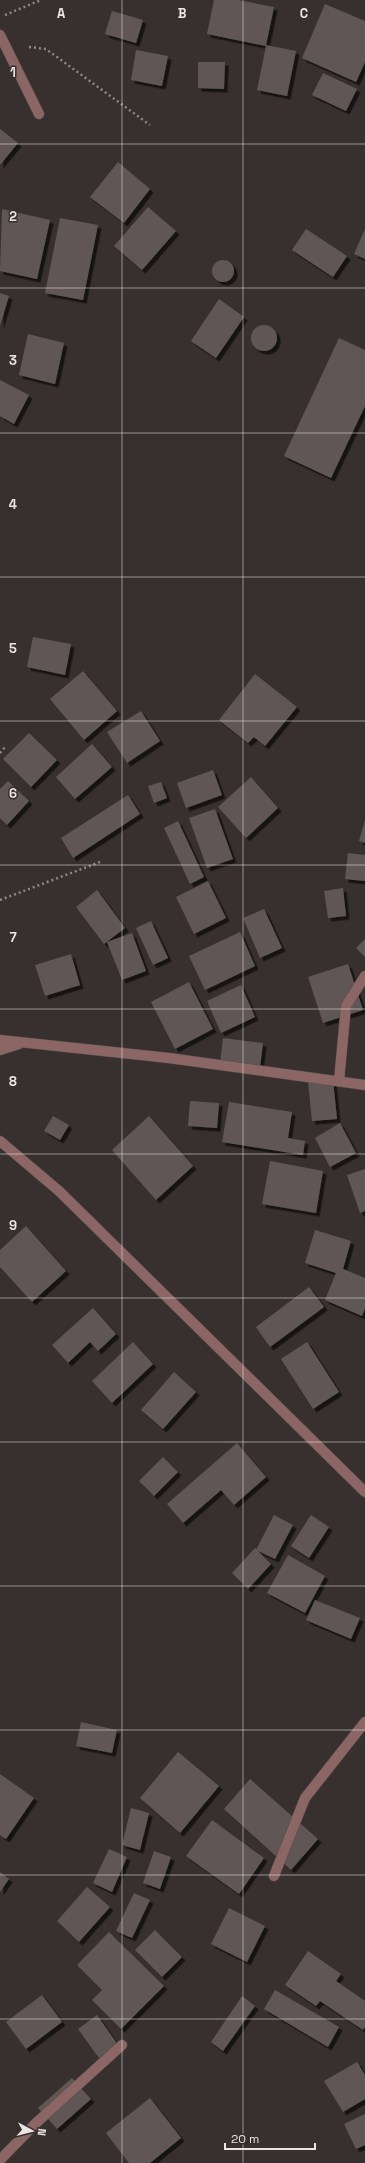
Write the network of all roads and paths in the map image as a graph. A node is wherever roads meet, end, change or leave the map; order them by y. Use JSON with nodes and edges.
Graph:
{"nodes":[{"id":1,"x":41,"y":0,"type":"edge"},
{"id":2,"x":0,"y":17,"type":"edge"},
{"id":3,"x":2,"y":40,"type":"edge"},
{"id":4,"x":39,"y":114,"type":"dead end"},
{"id":5,"x":150,"y":125,"type":"dead end"},
{"id":6,"x":6,"y":746,"type":"dead end"},
{"id":7,"x":0,"y":753,"type":"edge"},
{"id":8,"x":100,"y":862,"type":"dead end"},
{"id":9,"x":0,"y":900,"type":"edge"},
{"id":10,"x":365,"y":976,"type":"edge"},
{"id":11,"x":0,"y":1040,"type":"edge"},
{"id":12,"x":21,"y":1043,"type":"junction"},
{"id":13,"x":0,"y":1050,"type":"edge"},
{"id":14,"x":340,"y":1081,"type":"junction"},
{"id":15,"x":365,"y":1085,"type":"edge"},
{"id":16,"x":0,"y":1141,"type":"edge"},
{"id":17,"x":365,"y":1492,"type":"edge"},
{"id":18,"x":365,"y":1722,"type":"edge"},
{"id":19,"x":274,"y":1876,"type":"dead end"},
{"id":20,"x":122,"y":2046,"type":"dead end"},
{"id":21,"x":0,"y":2160,"type":"edge"}],
"edges":[{"from":1,"to":2,"type":"path"},
{"from":3,"to":4,"type":"street"},
{"from":3,"to":5,"type":"path"},
{"from":6,"to":7,"type":"path"},
{"from":8,"to":9,"type":"path"},
{"from":10,"to":14,"type":"street"},
{"from":11,"to":12,"type":"street"},
{"from":12,"to":13,"type":"street"},
{"from":12,"to":14,"type":"street"},
{"from":14,"to":15,"type":"street"},
{"from":16,"to":17,"type":"street"},
{"from":18,"to":19,"type":"street"},
{"from":20,"to":21,"type":"street"}]}
